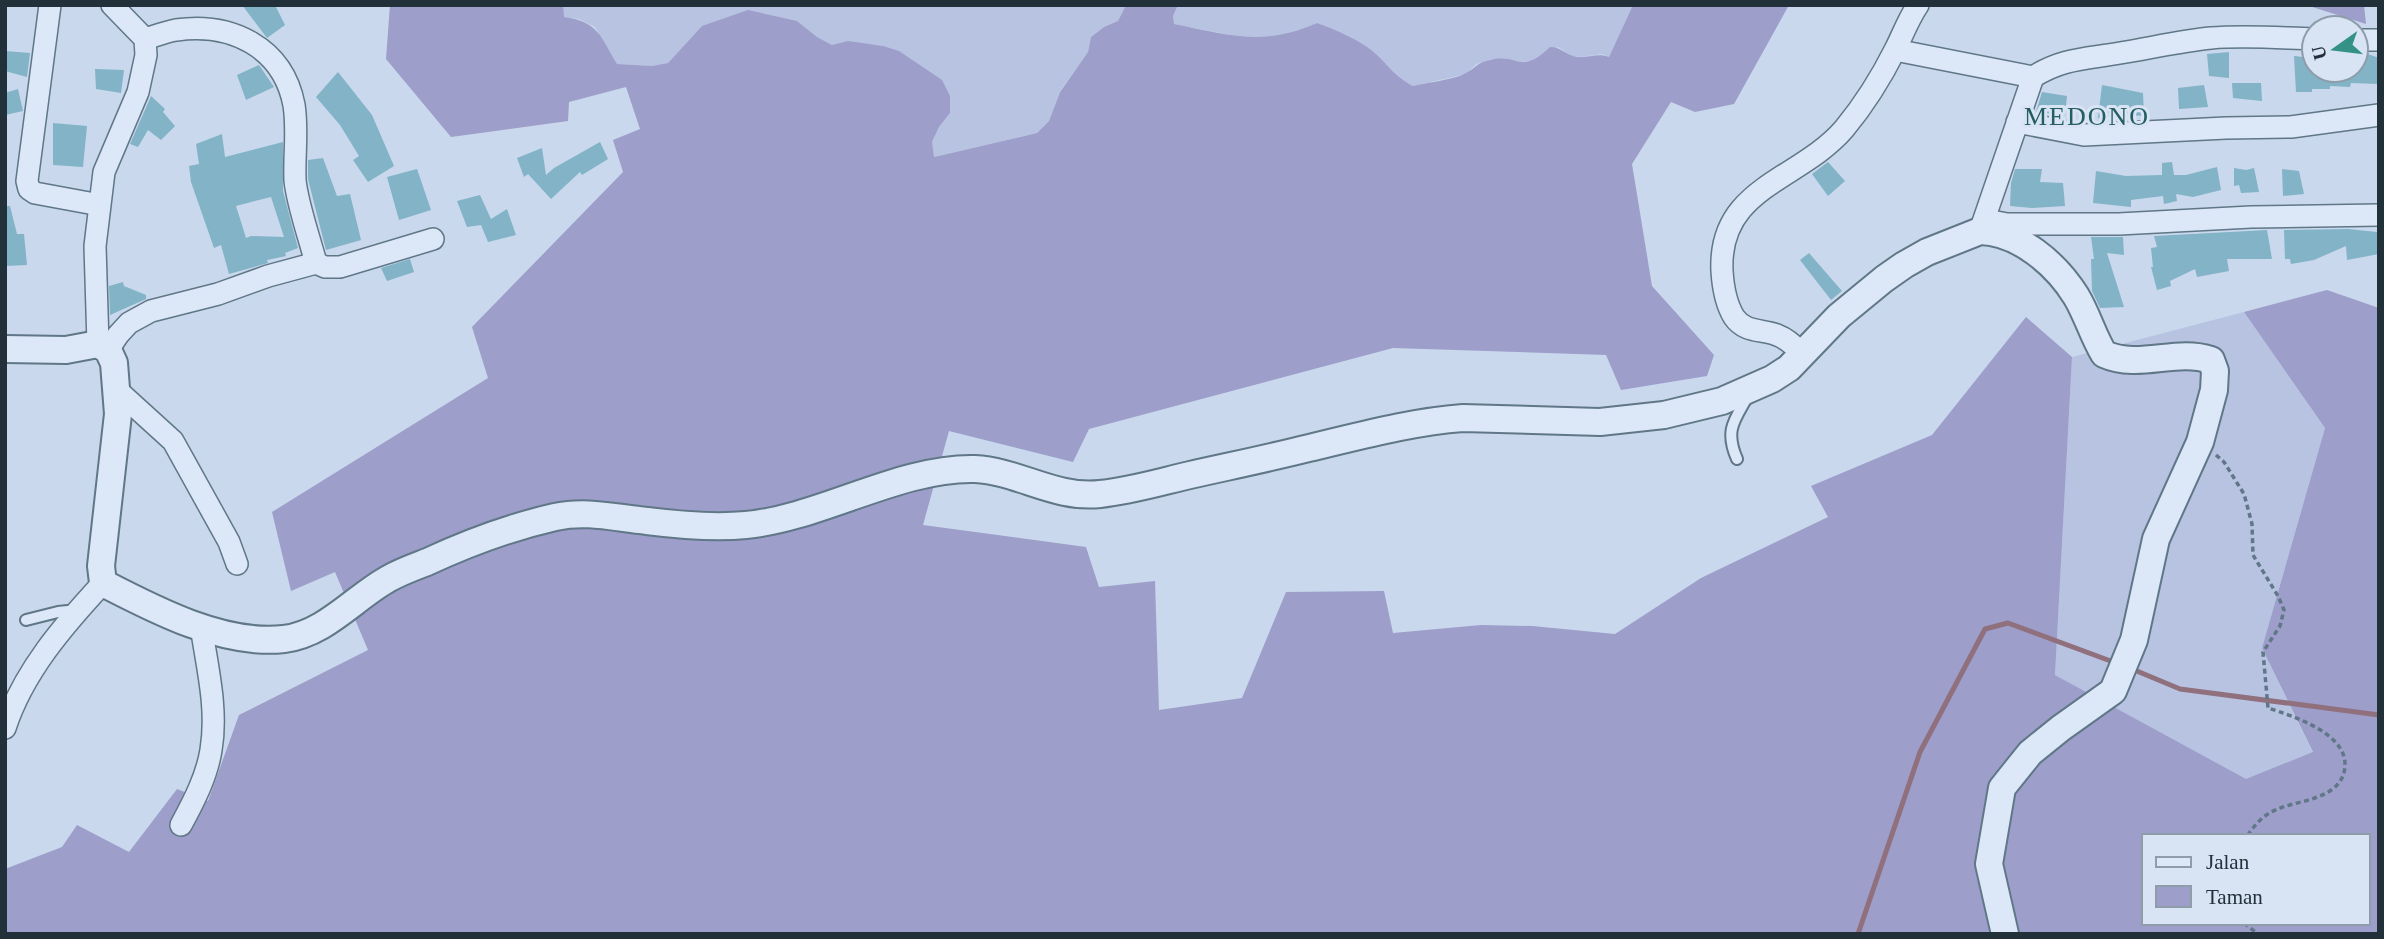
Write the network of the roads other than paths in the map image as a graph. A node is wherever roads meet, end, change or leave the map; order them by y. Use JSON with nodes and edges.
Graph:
{"nodes":[{"id":1,"x":50,"y":5,"type":"edge"},
{"id":2,"x":112,"y":5,"type":"edge"},
{"id":3,"x":1918,"y":5,"type":"edge"},
{"id":4,"x":145,"y":39,"type":"junction"},
{"id":5,"x":2300,"y":39,"type":"edge"},
{"id":6,"x":1895,"y":50,"type":"junction"},
{"id":7,"x":2033,"y":77,"type":"junction"},
{"id":8,"x":2379,"y":115,"type":"edge"},
{"id":9,"x":2017,"y":121,"type":"junction"},
{"id":10,"x":100,"y":205,"type":"junction"},
{"id":11,"x":2379,"y":215,"type":"edge"},
{"id":12,"x":1982,"y":225,"type":"junction"},
{"id":13,"x":433,"y":239,"type":"dead end"},
{"id":14,"x":316,"y":263,"type":"junction"},
{"id":15,"x":103,"y":347,"type":"junction"},
{"id":16,"x":5,"y":349,"type":"edge"},
{"id":17,"x":1802,"y":354,"type":"junction"},
{"id":18,"x":1752,"y":388,"type":"junction"},
{"id":19,"x":118,"y":391,"type":"junction"},
{"id":20,"x":1737,"y":459,"type":"dead end"},
{"id":21,"x":237,"y":564,"type":"dead end"},
{"id":22,"x":103,"y":583,"type":"junction"},
{"id":23,"x":78,"y":610,"type":"junction"},
{"id":24,"x":26,"y":620,"type":"dead end"},
{"id":25,"x":201,"y":626,"type":"junction"},
{"id":26,"x":5,"y":728,"type":"edge"},
{"id":27,"x":181,"y":825,"type":"dead end"},
{"id":28,"x":2005,"y":934,"type":"edge"}],
"edges":[{"from":1,"to":10,"type":"street"},
{"from":2,"to":4,"type":"street"},
{"from":3,"to":6,"type":"street"},
{"from":4,"to":10,"type":"street"},
{"from":4,"to":14,"type":"street"},
{"from":5,"to":7,"type":"street"},
{"from":6,"to":7,"type":"street"},
{"from":6,"to":17,"type":"street"},
{"from":7,"to":9,"type":"street"},
{"from":8,"to":9,"type":"street"},
{"from":9,"to":12,"type":"street"},
{"from":10,"to":15,"type":"street"},
{"from":11,"to":12,"type":"street"},
{"from":12,"to":17,"type":"street"},
{"from":12,"to":28,"type":"street"},
{"from":13,"to":14,"type":"street"},
{"from":14,"to":15,"type":"street"},
{"from":15,"to":16,"type":"street"},
{"from":15,"to":19,"type":"street"},
{"from":17,"to":18,"type":"street"},
{"from":18,"to":20,"type":"lane"},
{"from":18,"to":25,"type":"street"},
{"from":19,"to":21,"type":"street"},
{"from":19,"to":22,"type":"street"},
{"from":22,"to":23,"type":"street"},
{"from":22,"to":25,"type":"street"},
{"from":23,"to":24,"type":"lane"},
{"from":23,"to":26,"type":"street"},
{"from":25,"to":27,"type":"street"}]}
